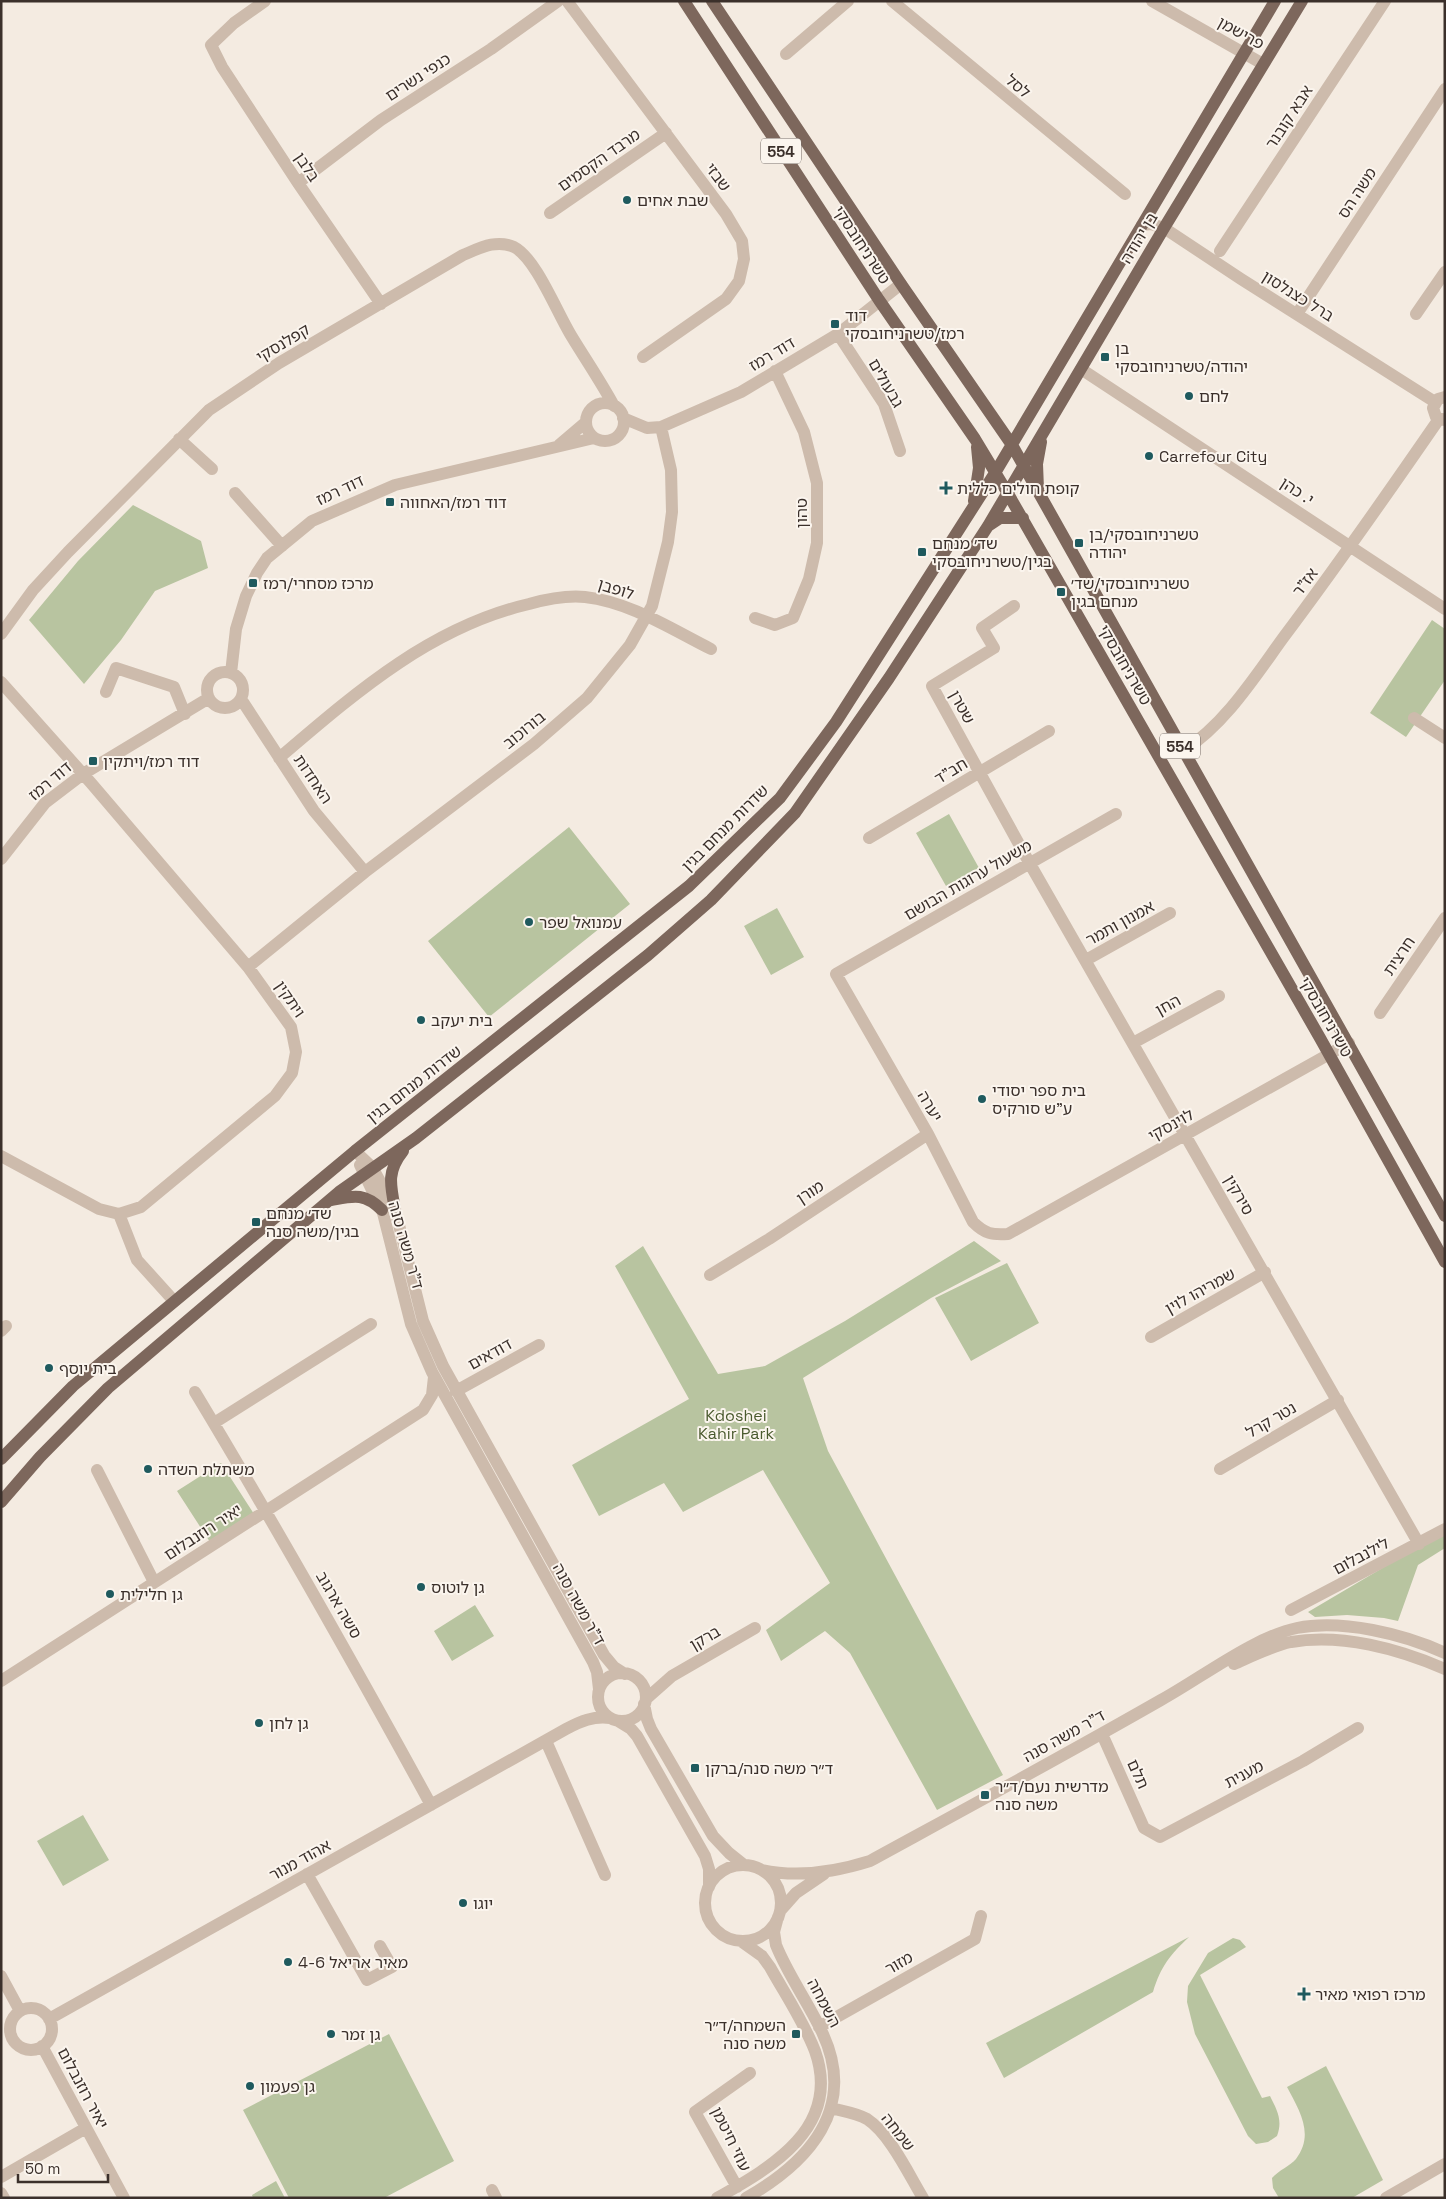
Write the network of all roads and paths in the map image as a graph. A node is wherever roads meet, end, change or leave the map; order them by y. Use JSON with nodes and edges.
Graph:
{"nodes":[{"id":1,"x":265,"y":1,"type":"edge"},
{"id":2,"x":558,"y":1,"type":"edge"},
{"id":3,"x":567,"y":1,"type":"edge"},
{"id":4,"x":684,"y":1,"type":"edge"},
{"id":5,"x":712,"y":1,"type":"edge"},
{"id":6,"x":848,"y":1,"type":"edge"},
{"id":7,"x":892,"y":1,"type":"edge"},
{"id":8,"x":1152,"y":1,"type":"edge"},
{"id":9,"x":1275,"y":1,"type":"edge"},
{"id":10,"x":1302,"y":1,"type":"edge"},
{"id":11,"x":1385,"y":1,"type":"edge"},
{"id":12,"x":1244,"y":53,"type":"junction"},
{"id":13,"x":786,"y":54,"type":"dead end"},
{"id":14,"x":1263,"y":64,"type":"junction"},
{"id":15,"x":1445,"y":89,"type":"edge"},
{"id":16,"x":666,"y":133,"type":"junction"},
{"id":17,"x":298,"y":183,"type":"junction"},
{"id":18,"x":1125,"y":194,"type":"dead end"},
{"id":19,"x":550,"y":213,"type":"dead end"},
{"id":20,"x":1142,"y":225,"type":"junction"},
{"id":21,"x":1164,"y":228,"type":"junction"},
{"id":22,"x":1220,"y":251,"type":"dead end"},
{"id":23,"x":1445,"y":272,"type":"edge"},
{"id":24,"x":901,"y":284,"type":"junction"},
{"id":25,"x":879,"y":300,"type":"junction"},
{"id":26,"x":381,"y":304,"type":"junction"},
{"id":27,"x":1297,"y":314,"type":"junction"},
{"id":28,"x":1416,"y":314,"type":"dead end"},
{"id":29,"x":838,"y":334,"type":"junction"},
{"id":30,"x":642,"y":357,"type":"dead end"},
{"id":31,"x":1081,"y":369,"type":"junction"},
{"id":32,"x":775,"y":371,"type":"junction"},
{"id":33,"x":594,"y":373,"type":"junction"},
{"id":34,"x":1440,"y":400,"type":"edge"},
{"id":35,"x":596,"y":406,"type":"junction"},
{"id":36,"x":614,"y":406,"type":"junction"},
{"id":37,"x":993,"y":416,"type":"junction"},
{"id":38,"x":623,"y":418,"type":"junction"},
{"id":39,"x":1027,"y":420,"type":"junction"},
{"id":40,"x":1442,"y":420,"type":"edge"},
{"id":41,"x":586,"y":422,"type":"junction"},
{"id":42,"x":661,"y":427,"type":"junction"},
{"id":43,"x":647,"y":428,"type":"junction"},
{"id":44,"x":1043,"y":432,"type":"junction"},
{"id":45,"x":619,"y":435,"type":"junction"},
{"id":46,"x":594,"y":438,"type":"junction"},
{"id":47,"x":179,"y":439,"type":"junction"},
{"id":48,"x":975,"y":440,"type":"junction"},
{"id":49,"x":1012,"y":445,"type":"junction"},
{"id":50,"x":557,"y":446,"type":"junction"},
{"id":51,"x":900,"y":451,"type":"dead end"},
{"id":52,"x":1023,"y":466,"type":"junction"},
{"id":53,"x":212,"y":469,"type":"dead end"},
{"id":54,"x":995,"y":473,"type":"junction"},
{"id":55,"x":1008,"y":492,"type":"junction"},
{"id":56,"x":235,"y":493,"type":"dead end"},
{"id":57,"x":1038,"y":494,"type":"junction"},
{"id":58,"x":972,"y":509,"type":"junction"},
{"id":59,"x":1022,"y":518,"type":"junction"},
{"id":60,"x":988,"y":526,"type":"junction"},
{"id":61,"x":282,"y":546,"type":"junction"},
{"id":62,"x":1352,"y":546,"type":"junction"},
{"id":63,"x":1014,"y":606,"type":"dead end"},
{"id":64,"x":1445,"y":609,"type":"edge"},
{"id":65,"x":646,"y":616,"type":"junction"},
{"id":66,"x":754,"y":618,"type":"dead end"},
{"id":67,"x":1,"y":634,"type":"edge"},
{"id":68,"x":711,"y":649,"type":"dead end"},
{"id":69,"x":231,"y":673,"type":"junction"},
{"id":70,"x":1,"y":682,"type":"edge"},
{"id":71,"x":106,"y":692,"type":"dead end"},
{"id":72,"x":209,"y":698,"type":"junction"},
{"id":73,"x":240,"y":699,"type":"junction"},
{"id":74,"x":185,"y":714,"type":"junction"},
{"id":75,"x":1414,"y":718,"type":"dead end"},
{"id":76,"x":1049,"y":731,"type":"dead end"},
{"id":77,"x":1445,"y":738,"type":"edge"},
{"id":78,"x":1183,"y":751,"type":"junction"},
{"id":79,"x":279,"y":758,"type":"junction"},
{"id":80,"x":980,"y":772,"type":"junction"},
{"id":81,"x":83,"y":774,"type":"junction"},
{"id":82,"x":1116,"y":814,"type":"dead end"},
{"id":83,"x":869,"y":838,"type":"dead end"},
{"id":84,"x":1,"y":859,"type":"edge"},
{"id":85,"x":1030,"y":864,"type":"junction"},
{"id":86,"x":365,"y":872,"type":"junction"},
{"id":87,"x":1170,"y":913,"type":"dead end"},
{"id":88,"x":1445,"y":918,"type":"edge"},
{"id":89,"x":1086,"y":960,"type":"junction"},
{"id":90,"x":248,"y":967,"type":"junction"},
{"id":91,"x":836,"y":974,"type":"joint"},
{"id":92,"x":1219,"y":996,"type":"dead end"},
{"id":93,"x":1380,"y":1013,"type":"dead end"},
{"id":94,"x":1134,"y":1043,"type":"junction"},
{"id":95,"x":1348,"y":1043,"type":"junction"},
{"id":96,"x":1328,"y":1054,"type":"junction"},
{"id":97,"x":928,"y":1134,"type":"junction"},
{"id":98,"x":1186,"y":1135,"type":"junction"},
{"id":99,"x":411,"y":1141,"type":"junction"},
{"id":100,"x":356,"y":1151,"type":"junction"},
{"id":101,"x":1,"y":1156,"type":"edge"},
{"id":102,"x":368,"y":1171,"type":"junction"},
{"id":103,"x":328,"y":1200,"type":"junction"},
{"id":104,"x":395,"y":1209,"type":"junction"},
{"id":105,"x":382,"y":1210,"type":"junction"},
{"id":106,"x":119,"y":1214,"type":"junction"},
{"id":107,"x":1445,"y":1216,"type":"edge"},
{"id":108,"x":1008,"y":1234,"type":"joint"},
{"id":109,"x":1445,"y":1262,"type":"edge"},
{"id":110,"x":1265,"y":1272,"type":"junction"},
{"id":111,"x":710,"y":1275,"type":"dead end"},
{"id":112,"x":174,"y":1301,"type":"junction"},
{"id":113,"x":371,"y":1324,"type":"dead end"},
{"id":114,"x":1151,"y":1337,"type":"dead end"},
{"id":115,"x":540,"y":1345,"type":"dead end"},
{"id":116,"x":434,"y":1377,"type":"junction"},
{"id":117,"x":456,"y":1391,"type":"junction"},
{"id":118,"x":195,"y":1392,"type":"dead end"},
{"id":119,"x":1338,"y":1400,"type":"junction"},
{"id":120,"x":423,"y":1410,"type":"junction"},
{"id":121,"x":455,"y":1414,"type":"junction"},
{"id":122,"x":214,"y":1423,"type":"junction"},
{"id":123,"x":1,"y":1459,"type":"edge"},
{"id":124,"x":1220,"y":1469,"type":"dead end"},
{"id":125,"x":97,"y":1470,"type":"dead end"},
{"id":126,"x":1,"y":1502,"type":"edge"},
{"id":127,"x":267,"y":1510,"type":"junction"},
{"id":128,"x":1445,"y":1529,"type":"edge"},
{"id":129,"x":1419,"y":1544,"type":"junction"},
{"id":130,"x":154,"y":1582,"type":"junction"},
{"id":131,"x":1291,"y":1610,"type":"dead end"},
{"id":132,"x":755,"y":1628,"type":"dead end"},
{"id":133,"x":1445,"y":1653,"type":"edge"},
{"id":134,"x":1445,"y":1669,"type":"edge"},
{"id":135,"x":625,"y":1674,"type":"junction"},
{"id":136,"x":672,"y":1676,"type":"junction"},
{"id":137,"x":638,"y":1679,"type":"junction"},
{"id":138,"x":1197,"y":1680,"type":"junction"},
{"id":139,"x":1,"y":1681,"type":"edge"},
{"id":140,"x":599,"y":1693,"type":"junction"},
{"id":141,"x":645,"y":1701,"type":"junction"},
{"id":142,"x":614,"y":1720,"type":"junction"},
{"id":143,"x":1358,"y":1728,"type":"dead end"},
{"id":144,"x":566,"y":1729,"type":"junction"},
{"id":145,"x":1102,"y":1734,"type":"junction"},
{"id":146,"x":546,"y":1741,"type":"junction"},
{"id":147,"x":431,"y":1805,"type":"junction"},
{"id":148,"x":1144,"y":1828,"type":"joint"},
{"id":149,"x":744,"y":1865,"type":"junction"},
{"id":150,"x":838,"y":1869,"type":"junction"},
{"id":151,"x":762,"y":1870,"type":"junction"},
{"id":152,"x":307,"y":1874,"type":"junction"},
{"id":153,"x":605,"y":1875,"type":"dead end"},
{"id":154,"x":709,"y":1887,"type":"junction"},
{"id":155,"x":779,"y":1914,"type":"junction"},
{"id":156,"x":981,"y":1916,"type":"dead end"},
{"id":157,"x":741,"y":1941,"type":"junction"},
{"id":158,"x":380,"y":1946,"type":"dead end"},
{"id":159,"x":1,"y":1976,"type":"edge"},
{"id":160,"x":20,"y":2011,"type":"junction"},
{"id":161,"x":50,"y":2019,"type":"junction"},
{"id":162,"x":819,"y":2027,"type":"junction"},
{"id":163,"x":42,"y":2046,"type":"junction"},
{"id":164,"x":750,"y":2073,"type":"dead end"},
{"id":165,"x":831,"y":2108,"type":"junction"},
{"id":166,"x":86,"y":2128,"type":"junction"},
{"id":167,"x":1445,"y":2164,"type":"edge"},
{"id":168,"x":1,"y":2177,"type":"edge"},
{"id":169,"x":737,"y":2187,"type":"junction"},
{"id":170,"x":1,"y":2193,"type":"edge"},
{"id":171,"x":4,"y":2198,"type":"edge"},
{"id":172,"x":124,"y":2198,"type":"edge"},
{"id":173,"x":717,"y":2198,"type":"edge"},
{"id":174,"x":746,"y":2198,"type":"edge"},
{"id":175,"x":923,"y":2198,"type":"edge"},
{"id":176,"x":1386,"y":2198,"type":"edge"}],
"edges":[{"from":1,"to":17,"type":"street","name":"בלבן"},
{"from":2,"to":17,"type":"street","name":"כנפי נשרים"},
{"from":3,"to":16,"type":"street","name":"שבזי"},
{"from":4,"to":25,"type":"main road","name":"טשרניחובסקי","number":"554"},
{"from":5,"to":24,"type":"main road","name":"טשרניחובסקי","number":"554"},
{"from":6,"to":13,"type":"street"},
{"from":7,"to":18,"type":"street","name":"לסל"},
{"from":8,"to":12,"type":"street","name":"פרישמן"},
{"from":9,"to":12,"type":"main road","name":"בן יהודה"},
{"from":10,"to":14,"type":"main road","name":"בן יהודה"},
{"from":11,"to":22,"type":"street","name":"אבא קובנר"},
{"from":12,"to":14,"type":"street","name":"פרישמן"},
{"from":12,"to":20,"type":"main road","name":"בן יהודה"},
{"from":14,"to":21,"type":"main road","name":"בן יהודה"},
{"from":15,"to":27,"type":"street","name":"משה הס"},
{"from":16,"to":19,"type":"street","name":"מרבד הקסמים"},
{"from":16,"to":30,"type":"street","name":"שבזי"},
{"from":17,"to":26,"type":"street","name":"בלבן"},
{"from":20,"to":21,"type":"street","name":"ברל כצנלסון"},
{"from":20,"to":39,"type":"main road","name":"בן יהודה"},
{"from":21,"to":27,"type":"street","name":"ברל כצנלסון"},
{"from":21,"to":31,"type":"main road","name":"בן יהודה"},
{"from":23,"to":28,"type":"street"},
{"from":24,"to":25,"type":"street","name":"דוד רמז"},
{"from":24,"to":37,"type":"main road","name":"טשרניחובסקי","number":"554"},
{"from":25,"to":29,"type":"street","name":"דוד רמז"},
{"from":25,"to":48,"type":"main road","name":"טשרניחובסקי","number":"554"},
{"from":26,"to":33,"type":"street","name":"קפלנסקי"},
{"from":26,"to":47,"type":"street","name":"קפלנסקי"},
{"from":27,"to":34,"type":"street","name":"ברל כצנלסון"},
{"from":29,"to":32,"type":"street","name":"דוד רמז"},
{"from":29,"to":51,"type":"street","name":"גבעולים"},
{"from":31,"to":44,"type":"main road","name":"בן יהודה"},
{"from":31,"to":62,"type":"street","name":"י. כהן"},
{"from":32,"to":42,"type":"street","name":"דוד רמז"},
{"from":32,"to":66,"type":"street","name":"טהון"},
{"from":33,"to":35,"type":"street","name":"קפלנסקי"},
{"from":33,"to":36,"type":"street","name":"קפלנסקי"},
{"from":34,"to":40,"type":"street"},
{"from":35,"to":36,"type":"street"},
{"from":35,"to":41,"type":"street"},
{"from":36,"to":38,"type":"street"},
{"from":37,"to":39,"type":"main road"},
{"from":37,"to":49,"type":"main road","name":"טשרניחובסקי","number":"554"},
{"from":38,"to":43,"type":"street","name":"דוד רמז"},
{"from":38,"to":45,"type":"street"},
{"from":39,"to":49,"type":"main road","name":"בן יהודה"},
{"from":40,"to":62,"type":"street","name":"אז\"ר"},
{"from":41,"to":46,"type":"street"},
{"from":41,"to":50,"type":"street","name":"דוד רמז"},
{"from":42,"to":43,"type":"street","name":"דוד רמז"},
{"from":42,"to":65,"type":"street","name":"בורוכוב"},
{"from":43,"to":45,"type":"street","name":"דוד רמז"},
{"from":44,"to":52,"type":"main road","name":"בן יהודה"},
{"from":44,"to":57,"type":"main road"},
{"from":45,"to":46,"type":"street"},
{"from":46,"to":50,"type":"street","name":"דוד רמז"},
{"from":47,"to":53,"type":"street"},
{"from":47,"to":67,"type":"street","name":"קפלנסקי"},
{"from":48,"to":54,"type":"main road","name":"טשרניחובסקי","number":"554"},
{"from":48,"to":58,"type":"main road"},
{"from":49,"to":52,"type":"main road","name":"טשרניחובסקי","number":"554"},
{"from":49,"to":54,"type":"main road","name":"שדרות מנחם בגין"},
{"from":50,"to":61,"type":"street","name":"דוד רמז"},
{"from":52,"to":55,"type":"main road","name":"בן יהודה"},
{"from":52,"to":57,"type":"main road","name":"טשרניחובסקי","number":"554"},
{"from":54,"to":55,"type":"main road","name":"טשרניחובסקי","number":"554"},
{"from":54,"to":58,"type":"main road","name":"שדרות מנחם בגין"},
{"from":55,"to":59,"type":"main road","name":"טשרניחובסקי","number":"554"},
{"from":55,"to":60,"type":"main road"},
{"from":56,"to":61,"type":"street"},
{"from":57,"to":78,"type":"main road","name":"טשרניחובסקי","number":"554"},
{"from":58,"to":100,"type":"main road","name":"שדרות מנחם בגין"},
{"from":59,"to":60,"type":"main road"},
{"from":59,"to":96,"type":"main road","name":"טשרניחובסקי","number":"554"},
{"from":60,"to":99,"type":"main road"},
{"from":61,"to":69,"type":"street","name":"דוד רמז"},
{"from":62,"to":64,"type":"street","name":"י. כהן"},
{"from":62,"to":78,"type":"street","name":"אז\"ר"},
{"from":63,"to":80,"type":"street","name":"שטרן"},
{"from":65,"to":68,"type":"street","name":"לופבן"},
{"from":65,"to":79,"type":"street","name":"לופבן"},
{"from":65,"to":86,"type":"street","name":"בורוכוב"},
{"from":69,"to":72,"type":"street"},
{"from":69,"to":73,"type":"street"},
{"from":70,"to":81,"type":"street","name":"ויתקין"},
{"from":71,"to":74,"type":"street"},
{"from":72,"to":73,"type":"street"},
{"from":72,"to":74,"type":"street","name":"דוד רמז"},
{"from":73,"to":79,"type":"street","name":"האחדות"},
{"from":74,"to":81,"type":"street","name":"דוד רמז"},
{"from":75,"to":77,"type":"street"},
{"from":76,"to":80,"type":"street","name":"חב\"ד"},
{"from":78,"to":95,"type":"main road","name":"טשרניחובסקי","number":"554"},
{"from":79,"to":86,"type":"street","name":"האחדות"},
{"from":80,"to":83,"type":"street","name":"חב\"ד"},
{"from":80,"to":85,"type":"street","name":"שטרן"},
{"from":81,"to":84,"type":"street","name":"דוד רמז"},
{"from":81,"to":90,"type":"street","name":"ויתקין"},
{"from":82,"to":85,"type":"street","name":"משעול ערוגות הבושם"},
{"from":85,"to":89,"type":"street","name":"סירקין"},
{"from":85,"to":91,"type":"street","name":"משעול ערוגות הבושם"},
{"from":86,"to":90,"type":"street","name":"בורוכוב"},
{"from":87,"to":89,"type":"street","name":"אמנון ותמר"},
{"from":88,"to":93,"type":"street","name":"חרצית"},
{"from":89,"to":94,"type":"street","name":"סירקין"},
{"from":90,"to":106,"type":"street","name":"ויתקין"},
{"from":91,"to":97,"type":"street","name":"יערה"},
{"from":92,"to":94,"type":"street","name":"החן"},
{"from":94,"to":98,"type":"street","name":"סירקין"},
{"from":95,"to":96,"type":"street","name":"לוינסקי"},
{"from":95,"to":107,"type":"main road","name":"טשרניחובסקי","number":"554"},
{"from":96,"to":98,"type":"street","name":"לוינסקי"},
{"from":96,"to":109,"type":"main road","name":"טשרניחובסקי","number":"554"},
{"from":97,"to":108,"type":"street","name":"יערה"},
{"from":97,"to":111,"type":"street","name":"מורן"},
{"from":98,"to":108,"type":"street","name":"לוינסקי"},
{"from":98,"to":110,"type":"street","name":"סירקין"},
{"from":99,"to":102,"type":"main road"},
{"from":99,"to":104,"type":"main road"},
{"from":100,"to":102,"type":"street","name":"ד\"ר משה סנה"},
{"from":100,"to":112,"type":"main road","name":"שדרות מנחם בגין"},
{"from":101,"to":106,"type":"street"},
{"from":102,"to":103,"type":"main road"},
{"from":102,"to":104,"type":"street","name":"ד\"ר משה סנה"},
{"from":102,"to":105,"type":"street","name":"ד\"ר משה סנה"},
{"from":103,"to":105,"type":"main road"},
{"from":103,"to":126,"type":"main road"},
{"from":104,"to":117,"type":"street","name":"ד\"ר משה סנה"},
{"from":105,"to":116,"type":"street","name":"ד\"ר משה סנה"},
{"from":106,"to":112,"type":"street"},
{"from":110,"to":114,"type":"street","name":"שמריהו לוין"},
{"from":110,"to":119,"type":"street","name":"סירקין"},
{"from":112,"to":123,"type":"main road","name":"שדרות מנחם בגין"},
{"from":113,"to":122,"type":"street"},
{"from":115,"to":117,"type":"street","name":"דודאים"},
{"from":116,"to":120,"type":"street"},
{"from":116,"to":121,"type":"street","name":"ד\"ר משה סנה"},
{"from":117,"to":135,"type":"street","name":"ד\"ר משה סנה"},
{"from":118,"to":122,"type":"street","name":"סשה ארגוב"},
{"from":119,"to":124,"type":"street","name":"נטר קרל"},
{"from":119,"to":129,"type":"street","name":"סירקין"},
{"from":120,"to":121,"type":"street"},
{"from":120,"to":127,"type":"street","name":"יאיר רוזנבלום"},
{"from":121,"to":140,"type":"street","name":"ד\"ר משה סנה"},
{"from":122,"to":127,"type":"street","name":"סשה ארגוב"},
{"from":125,"to":130,"type":"street"},
{"from":127,"to":130,"type":"street","name":"יאיר רוזנבלום"},
{"from":127,"to":147,"type":"street","name":"סשה ארגוב"},
{"from":128,"to":129,"type":"street","name":"לילנבלום"},
{"from":129,"to":131,"type":"street","name":"לילנבלום"},
{"from":130,"to":139,"type":"street","name":"יאיר רוזנבלום"},
{"from":132,"to":136,"type":"street","name":"ברקן"},
{"from":133,"to":138,"type":"street","name":"ד\"ר משה סנה"},
{"from":134,"to":138,"type":"street","name":"ד\"ר משה סנה"},
{"from":135,"to":137,"type":"street"},
{"from":135,"to":140,"type":"street"},
{"from":136,"to":137,"type":"street","name":"ברקן"},
{"from":136,"to":141,"type":"street","name":"ברקן"},
{"from":137,"to":141,"type":"street"},
{"from":138,"to":145,"type":"street","name":"ד\"ר משה סנה"},
{"from":140,"to":142,"type":"street"},
{"from":140,"to":144,"type":"street","name":"אהוד מנור"},
{"from":141,"to":142,"type":"street"},
{"from":141,"to":149,"type":"street"},
{"from":142,"to":144,"type":"street","name":"אהוד מנור"},
{"from":142,"to":154,"type":"street"},
{"from":143,"to":148,"type":"street","name":"מענית"},
{"from":144,"to":146,"type":"street","name":"אהוד מנור"},
{"from":145,"to":148,"type":"street","name":"תלם"},
{"from":145,"to":150,"type":"street","name":"ד\"ר משה סנה"},
{"from":146,"to":147,"type":"street","name":"אהוד מנור"},
{"from":146,"to":153,"type":"street"},
{"from":147,"to":152,"type":"street","name":"אהוד מנור"},
{"from":149,"to":151,"type":"street"},
{"from":149,"to":154,"type":"street"},
{"from":150,"to":151,"type":"street","name":"ד\"ר משה סנה"},
{"from":150,"to":155,"type":"street","name":"ד\"ר משה סנה"},
{"from":151,"to":155,"type":"street"},
{"from":152,"to":158,"type":"street"},
{"from":152,"to":161,"type":"street","name":"אהוד מנור"},
{"from":154,"to":157,"type":"street"},
{"from":155,"to":157,"type":"street"},
{"from":155,"to":162,"type":"street","name":"השמחה"},
{"from":156,"to":162,"type":"street","name":"מזור"},
{"from":157,"to":169,"type":"street","name":"השמחה"},
{"from":159,"to":160,"type":"street"},
{"from":160,"to":161,"type":"street"},
{"from":160,"to":163,"type":"street"},
{"from":161,"to":163,"type":"street"},
{"from":162,"to":165,"type":"street","name":"השמחה"},
{"from":163,"to":166,"type":"street","name":"יאיר רוזנבלום"},
{"from":164,"to":169,"type":"street","name":"עוזי חיטמן"},
{"from":165,"to":174,"type":"street","name":"השמחה"},
{"from":165,"to":175,"type":"street","name":"שמחה"},
{"from":166,"to":168,"type":"street"},
{"from":166,"to":172,"type":"street","name":"יאיר רוזנבלום"},
{"from":167,"to":176,"type":"street"},
{"from":169,"to":173,"type":"street"},
{"from":170,"to":171,"type":"street"}]}
